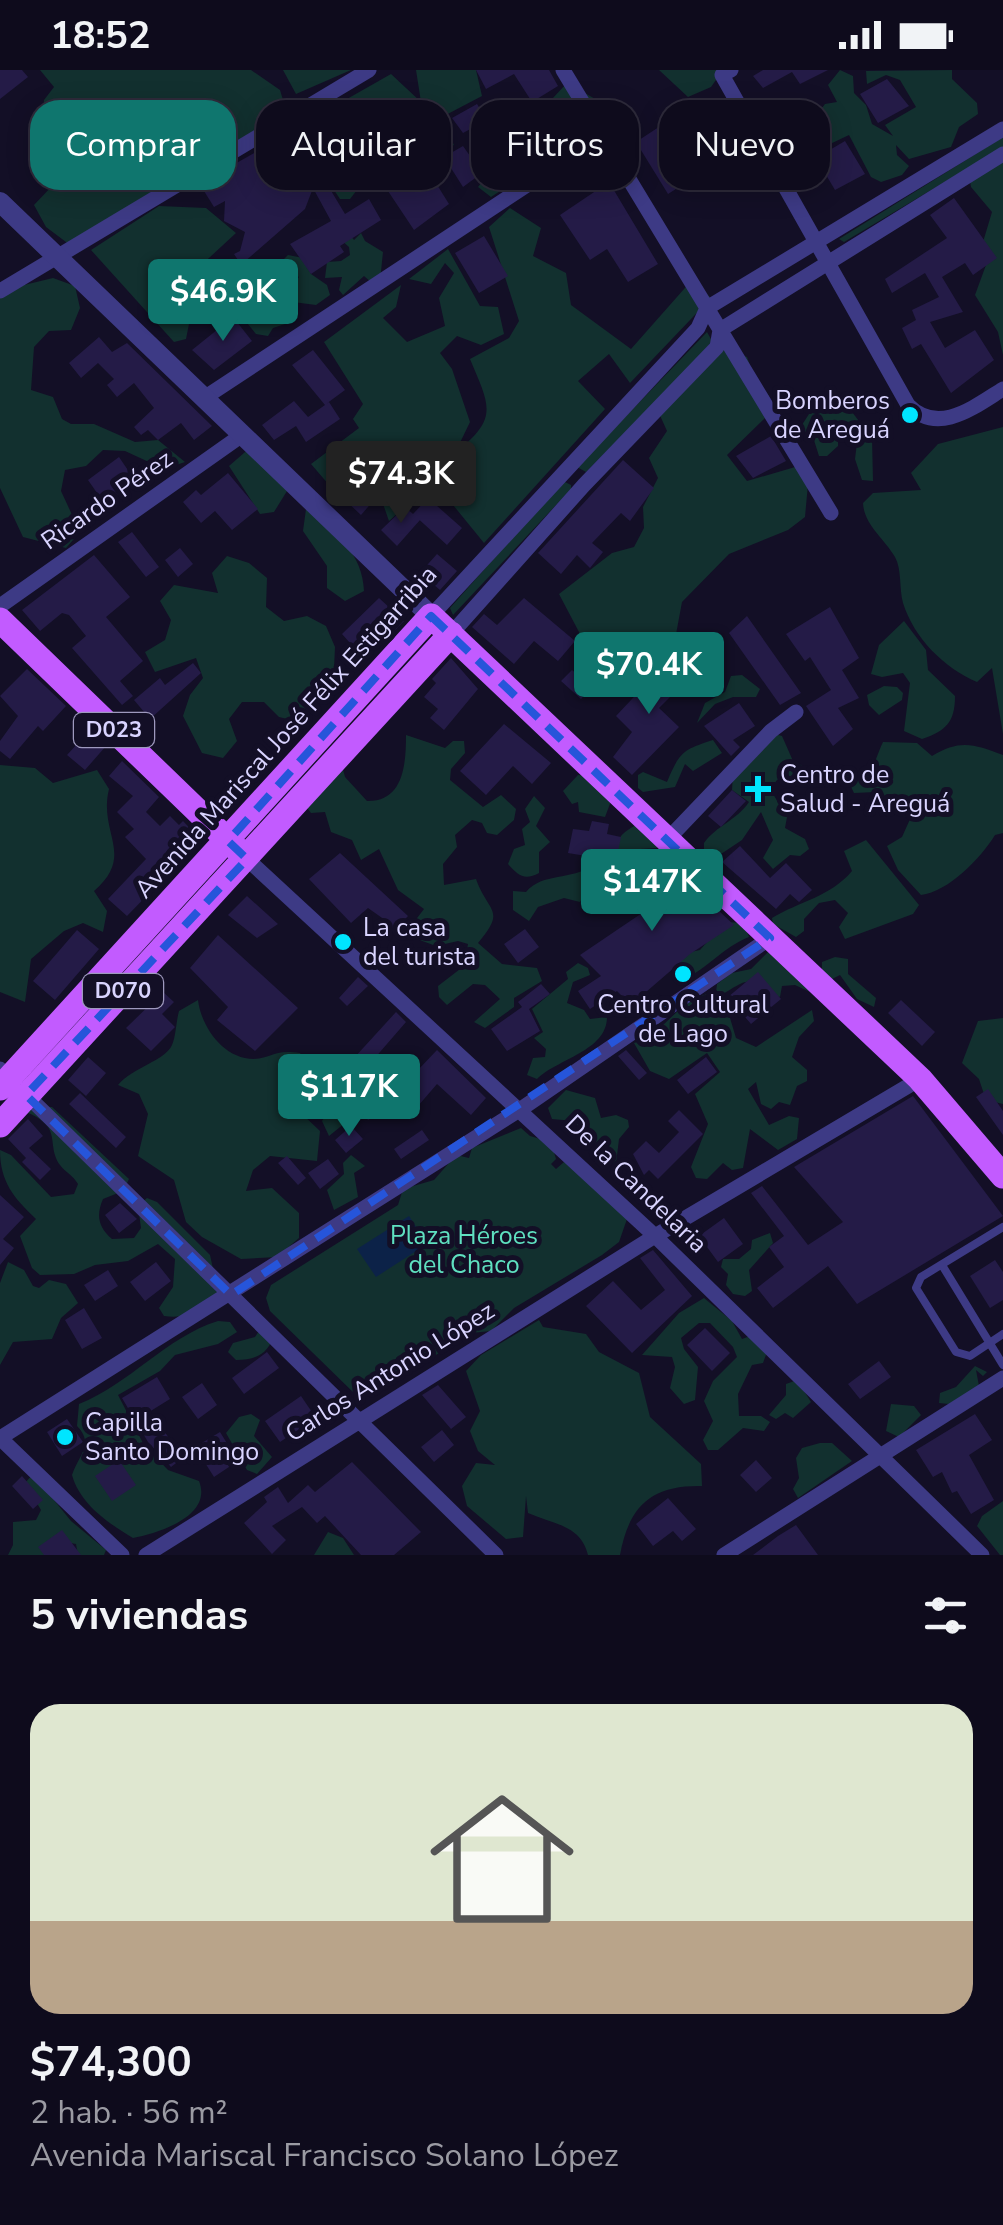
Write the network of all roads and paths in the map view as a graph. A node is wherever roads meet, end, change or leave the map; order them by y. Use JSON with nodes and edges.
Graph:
{"nodes":[{"id":1,"x":369,"y":70,"type":"edge"},
{"id":2,"x":564,"y":70,"type":"edge"},
{"id":3,"x":726,"y":73,"type":"edge"},
{"id":4,"x":582,"y":100,"type":"edge"},
{"id":5,"x":1003,"y":129,"type":"edge"},
{"id":6,"x":1003,"y":154,"type":"edge"},
{"id":7,"x":519,"y":190,"type":"edge"},
{"id":8,"x":635,"y":190,"type":"edge"},
{"id":9,"x":0,"y":202,"type":"edge"},
{"id":10,"x":816,"y":242,"type":"junction"},
{"id":11,"x":57,"y":257,"type":"junction"},
{"id":12,"x":827,"y":261,"type":"junction"},
{"id":13,"x":0,"y":291,"type":"edge"},
{"id":14,"x":707,"y":308,"type":"junction"},
{"id":15,"x":720,"y":330,"type":"junction"},
{"id":16,"x":1003,"y":389,"type":"edge"},
{"id":17,"x":204,"y":398,"type":"junction"},
{"id":18,"x":242,"y":435,"type":"junction"},
{"id":19,"x":566,"y":468,"type":"junction"},
{"id":20,"x":584,"y":485,"type":"junction"},
{"id":21,"x":831,"y":513,"type":"dead end"},
{"id":22,"x":0,"y":606,"type":"edge"},
{"id":23,"x":431,"y":616,"type":"junction"},
{"id":24,"x":0,"y":620,"type":"edge"},
{"id":25,"x":451,"y":634,"type":"junction"},
{"id":26,"x":796,"y":712,"type":"dead end"},
{"id":27,"x":667,"y":840,"type":"junction"},
{"id":28,"x":238,"y":850,"type":"junction"},
{"id":29,"x":770,"y":938,"type":"junction"},
{"id":30,"x":920,"y":1079,"type":"junction"},
{"id":31,"x":9,"y":1082,"type":"edge"},
{"id":32,"x":521,"y":1109,"type":"junction"},
{"id":33,"x":0,"y":1125,"type":"edge"},
{"id":34,"x":1003,"y":1176,"type":"edge"},
{"id":35,"x":1003,"y":1227,"type":"edge"},
{"id":36,"x":656,"y":1236,"type":"junction"},
{"id":37,"x":942,"y":1265,"type":"junction"},
{"id":38,"x":231,"y":1296,"type":"junction"},
{"id":39,"x":1003,"y":1334,"type":"edge"},
{"id":40,"x":990,"y":1344,"type":"junction"},
{"id":41,"x":1003,"y":1365,"type":"edge"},
{"id":42,"x":1003,"y":1378,"type":"edge"},
{"id":43,"x":359,"y":1421,"type":"junction"},
{"id":44,"x":0,"y":1438,"type":"edge"},
{"id":45,"x":880,"y":1457,"type":"junction"},
{"id":46,"x":727,"y":1554,"type":"edge"},
{"id":47,"x":122,"y":1555,"type":"edge"},
{"id":48,"x":146,"y":1555,"type":"edge"},
{"id":49,"x":496,"y":1555,"type":"edge"},
{"id":50,"x":982,"y":1555,"type":"edge"}],
"edges":[{"from":1,"to":11,"type":"street"},
{"from":2,"to":4,"type":"street"},
{"from":3,"to":10,"type":"street"},
{"from":5,"to":10,"type":"street"},
{"from":6,"to":12,"type":"street"},
{"from":7,"to":17,"type":"street"},
{"from":8,"to":14,"type":"street"},
{"from":9,"to":11,"type":"street"},
{"from":10,"to":12,"type":"street"},
{"from":10,"to":14,"type":"street"},
{"from":11,"to":13,"type":"street"},
{"from":11,"to":17,"type":"street"},
{"from":12,"to":15,"type":"street"},
{"from":12,"to":16,"type":"street"},
{"from":14,"to":15,"type":"street"},
{"from":14,"to":19,"type":"street","name":"Avenida Mariscal José Félix Estigarribia"},
{"from":15,"to":20,"type":"street"},
{"from":15,"to":21,"type":"street"},
{"from":17,"to":18,"type":"street"},
{"from":18,"to":22,"type":"street","name":"Ricardo Pérez"},
{"from":18,"to":23,"type":"street"},
{"from":19,"to":20,"type":"lane"},
{"from":19,"to":23,"type":"street","name":"Avenida Mariscal José Félix Estigarribia"},
{"from":20,"to":25,"type":"street"},
{"from":23,"to":25,"type":"main road"},
{"from":23,"to":28,"type":"main road","name":"Avenida Mariscal José Félix Estigarribia"},
{"from":24,"to":28,"type":"main road","number":"D023"},
{"from":25,"to":27,"type":"main road"},
{"from":25,"to":28,"type":"main road"},
{"from":26,"to":27,"type":"street"},
{"from":27,"to":29,"type":"main road"},
{"from":28,"to":31,"type":"main road","name":"Avenida Mariscal José Félix Estigarribia","number":"D070"},
{"from":28,"to":32,"type":"street","name":"De la Candelaria"},
{"from":29,"to":30,"type":"main road"},
{"from":29,"to":32,"type":"street"},
{"from":30,"to":34,"type":"main road"},
{"from":30,"to":36,"type":"street","name":"Carlos Antonio López"},
{"from":31,"to":33,"type":"main road","name":"Avenida Mariscal José Félix Estigarribia","number":"D070"},
{"from":31,"to":38,"type":"street"},
{"from":32,"to":36,"type":"street","name":"De la Candelaria"},
{"from":32,"to":38,"type":"street"},
{"from":35,"to":37,"type":"lane"},
{"from":36,"to":43,"type":"street","name":"Carlos Antonio López"},
{"from":36,"to":45,"type":"street","name":"De la Candelaria"},
{"from":37,"to":40,"type":"lane"},
{"from":37,"to":40,"type":"lane"},
{"from":38,"to":43,"type":"street"},
{"from":38,"to":44,"type":"street"},
{"from":39,"to":40,"type":"lane"},
{"from":40,"to":41,"type":"lane"},
{"from":42,"to":45,"type":"street"},
{"from":43,"to":48,"type":"street","name":"Carlos Antonio López"},
{"from":43,"to":49,"type":"street"},
{"from":44,"to":47,"type":"street"},
{"from":45,"to":46,"type":"street"},
{"from":45,"to":50,"type":"street","name":"De la Candelaria"}]}
